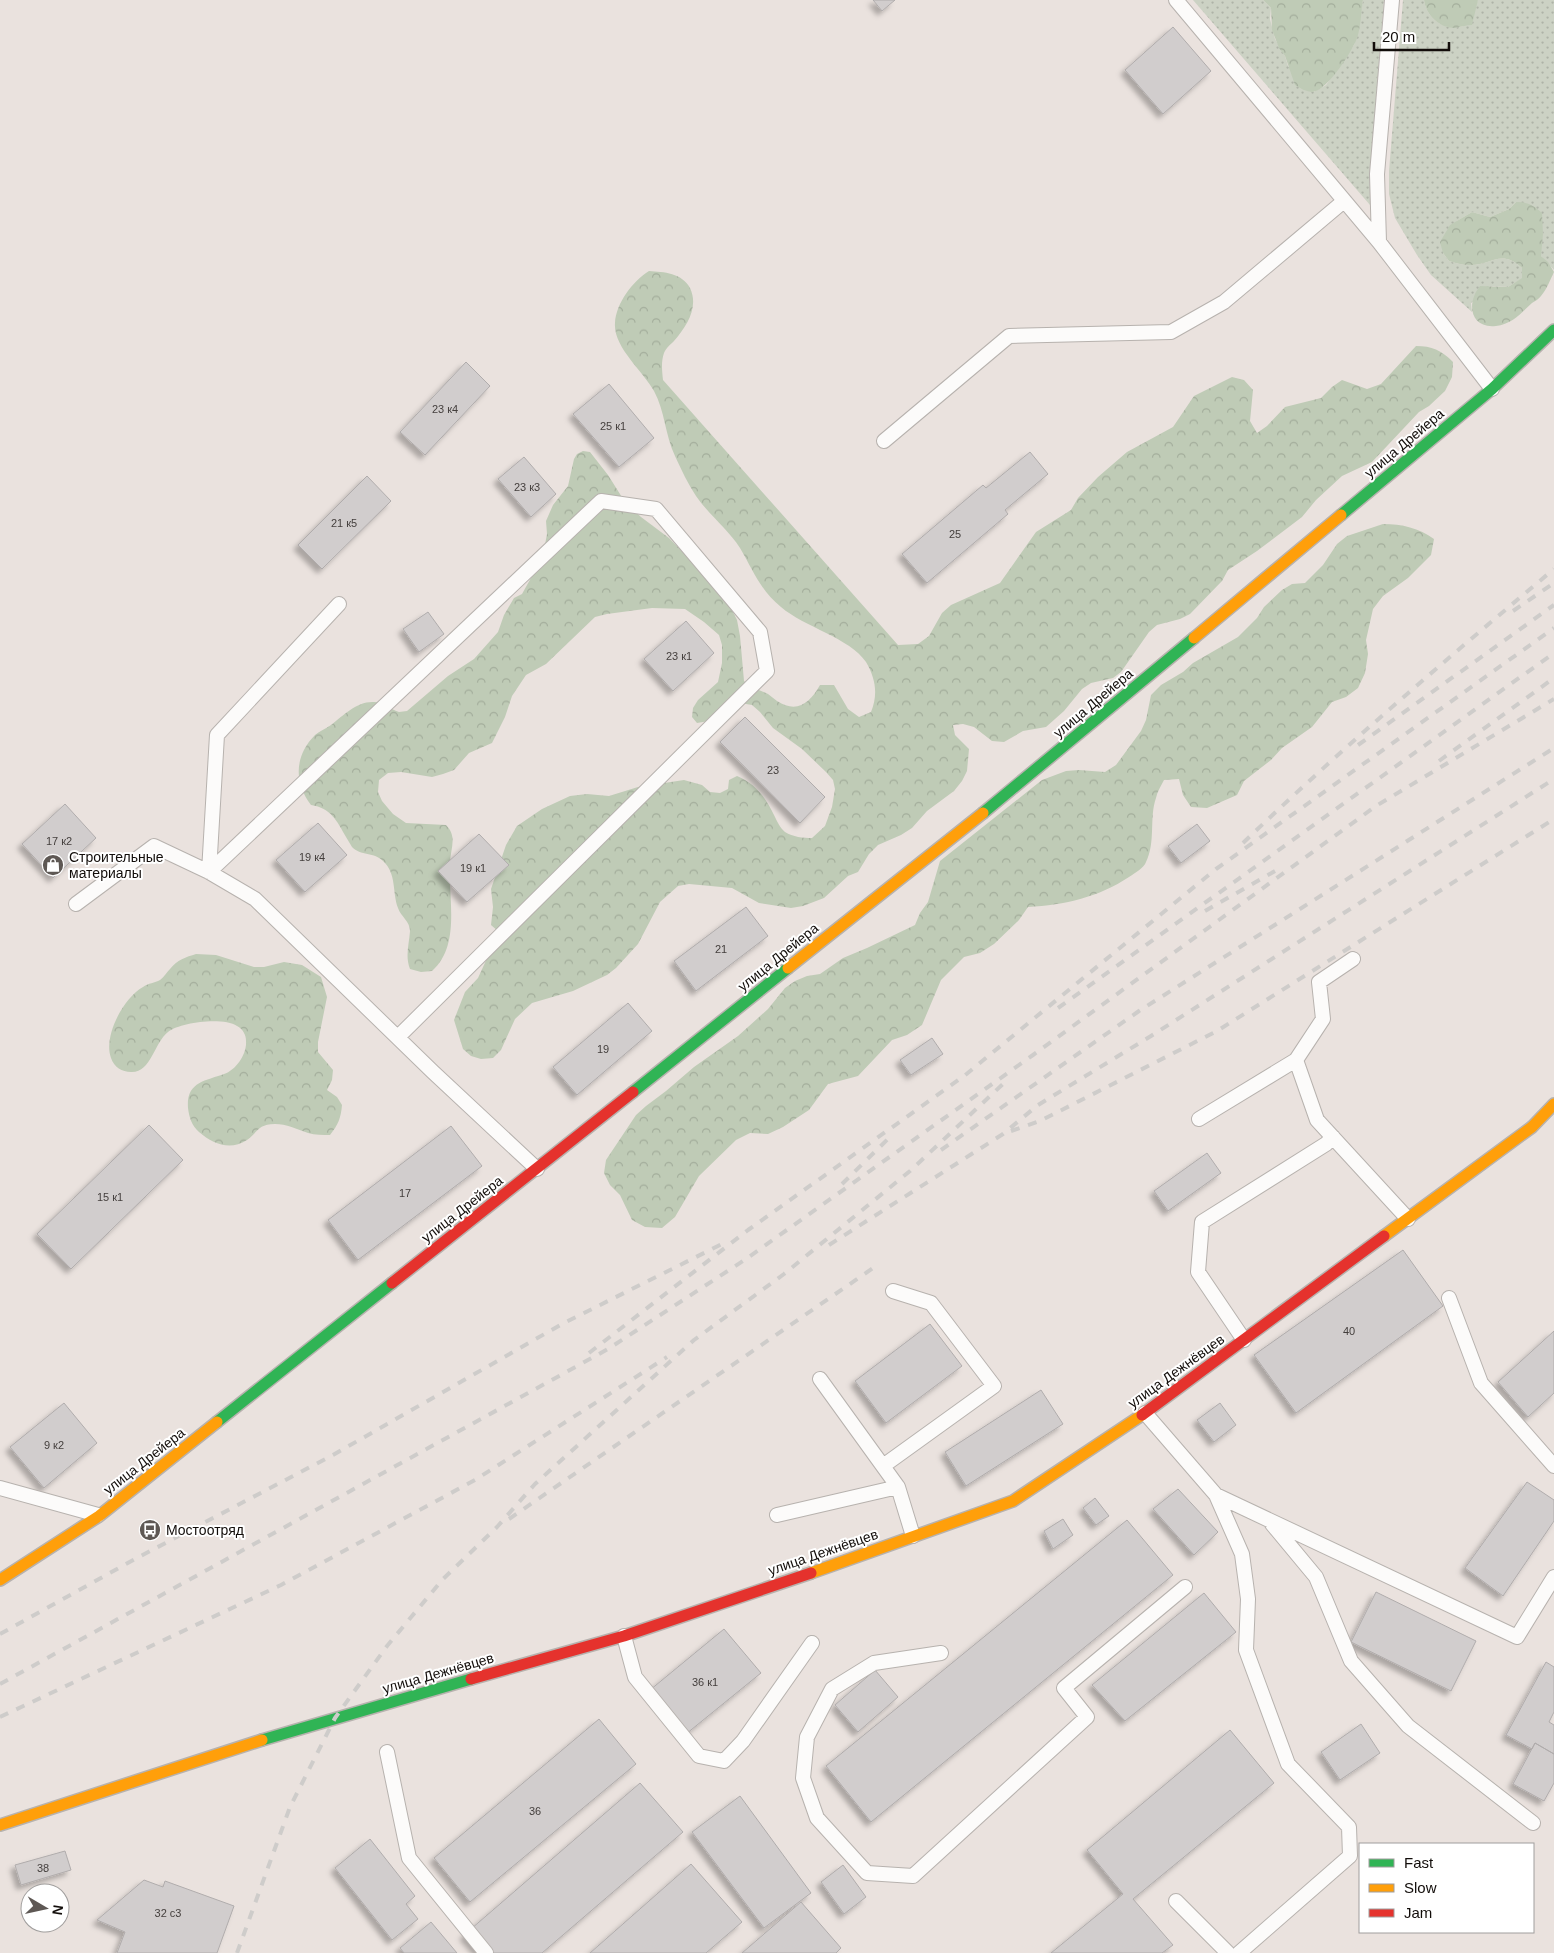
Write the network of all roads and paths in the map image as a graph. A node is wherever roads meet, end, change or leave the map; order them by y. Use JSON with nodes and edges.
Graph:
{"nodes":[{"id":1,"x":1176,"y":0,"type":"edge"},
{"id":2,"x":1392,"y":0,"type":"edge"},
{"id":3,"x":1344,"y":201,"type":"junction"},
{"id":4,"x":1379,"y":242,"type":"junction"},
{"id":5,"x":1554,"y":330,"type":"edge"},
{"id":6,"x":1492,"y":389,"type":"junction"},
{"id":7,"x":884,"y":442,"type":"dead end"},
{"id":8,"x":339,"y":604,"type":"dead end"},
{"id":9,"x":209,"y":872,"type":"junction"},
{"id":10,"x":76,"y":904,"type":"dead end"},
{"id":11,"x":1353,"y":959,"type":"dead end"},
{"id":12,"x":398,"y":1037,"type":"junction"},
{"id":13,"x":1296,"y":1060,"type":"junction"},
{"id":14,"x":1554,"y":1104,"type":"edge"},
{"id":15,"x":1199,"y":1119,"type":"dead end"},
{"id":16,"x":1333,"y":1137,"type":"junction"},
{"id":17,"x":537,"y":1169,"type":"junction"},
{"id":18,"x":1408,"y":1219,"type":"junction"},
{"id":19,"x":893,"y":1291,"type":"dead end"},
{"id":20,"x":1449,"y":1298,"type":"dead end"},
{"id":21,"x":1244,"y":1340,"type":"junction"},
{"id":22,"x":820,"y":1378,"type":"dead end"},
{"id":23,"x":1145,"y":1413,"type":"junction"},
{"id":24,"x":883,"y":1466,"type":"junction"},
{"id":25,"x":1554,"y":1466,"type":"edge"},
{"id":26,"x":898,"y":1487,"type":"junction"},
{"id":27,"x":0,"y":1488,"type":"edge"},
{"id":28,"x":1216,"y":1495,"type":"junction"},
{"id":29,"x":777,"y":1515,"type":"dead end"},
{"id":30,"x":99,"y":1516,"type":"junction"},
{"id":31,"x":1268,"y":1519,"type":"junction"},
{"id":32,"x":913,"y":1536,"type":"junction"},
{"id":33,"x":1554,"y":1577,"type":"edge"},
{"id":34,"x":0,"y":1580,"type":"edge"},
{"id":35,"x":1185,"y":1587,"type":"dead end"},
{"id":36,"x":624,"y":1636,"type":"junction"},
{"id":37,"x":812,"y":1643,"type":"dead end"},
{"id":38,"x":941,"y":1653,"type":"dead end"},
{"id":39,"x":387,"y":1752,"type":"dead end"},
{"id":40,"x":1533,"y":1823,"type":"dead end"},
{"id":41,"x":0,"y":1825,"type":"edge"},
{"id":42,"x":1176,"y":1901,"type":"dead end"},
{"id":43,"x":486,"y":1953,"type":"edge"},
{"id":44,"x":1228,"y":1953,"type":"edge"},
{"id":45,"x":1239,"y":1953,"type":"edge"}],
"edges":[{"from":1,"to":3,"type":"lane"},
{"from":2,"to":4,"type":"lane"},
{"from":3,"to":4,"type":"lane"},
{"from":3,"to":7,"type":"lane"},
{"from":4,"to":6,"type":"lane"},
{"from":5,"to":6,"type":"main road","name":"улица Дрейера"},
{"from":6,"to":17,"type":"main road","name":"улица Дрейера"},
{"from":8,"to":9,"type":"lane"},
{"from":9,"to":10,"type":"lane"},
{"from":9,"to":12,"type":"lane"},
{"from":9,"to":12,"type":"lane"},
{"from":11,"to":13,"type":"lane"},
{"from":12,"to":17,"type":"lane"},
{"from":13,"to":15,"type":"lane"},
{"from":13,"to":16,"type":"lane"},
{"from":14,"to":18,"type":"main road","name":"улица Дежнёвцев"},
{"from":16,"to":18,"type":"lane"},
{"from":16,"to":21,"type":"lane"},
{"from":17,"to":30,"type":"main road","name":"улица Дрейера"},
{"from":18,"to":21,"type":"main road","name":"улица Дежнёвцев"},
{"from":19,"to":24,"type":"lane"},
{"from":20,"to":25,"type":"lane"},
{"from":21,"to":23,"type":"main road","name":"улица Дежнёвцев"},
{"from":22,"to":24,"type":"lane"},
{"from":23,"to":28,"type":"lane"},
{"from":23,"to":32,"type":"main road","name":"улица Дежнёвцев"},
{"from":24,"to":26,"type":"lane"},
{"from":26,"to":29,"type":"lane"},
{"from":26,"to":32,"type":"lane"},
{"from":27,"to":30,"type":"lane"},
{"from":28,"to":31,"type":"lane"},
{"from":28,"to":45,"type":"lane"},
{"from":30,"to":34,"type":"main road","name":"улица Дрейера"},
{"from":31,"to":33,"type":"lane"},
{"from":31,"to":40,"type":"lane"},
{"from":32,"to":36,"type":"main road","name":"улица Дежнёвцев"},
{"from":35,"to":38,"type":"lane"},
{"from":36,"to":37,"type":"lane"},
{"from":36,"to":41,"type":"main road","name":"улица Дежнёвцев"},
{"from":39,"to":43,"type":"lane"},
{"from":42,"to":44,"type":"lane"}]}
